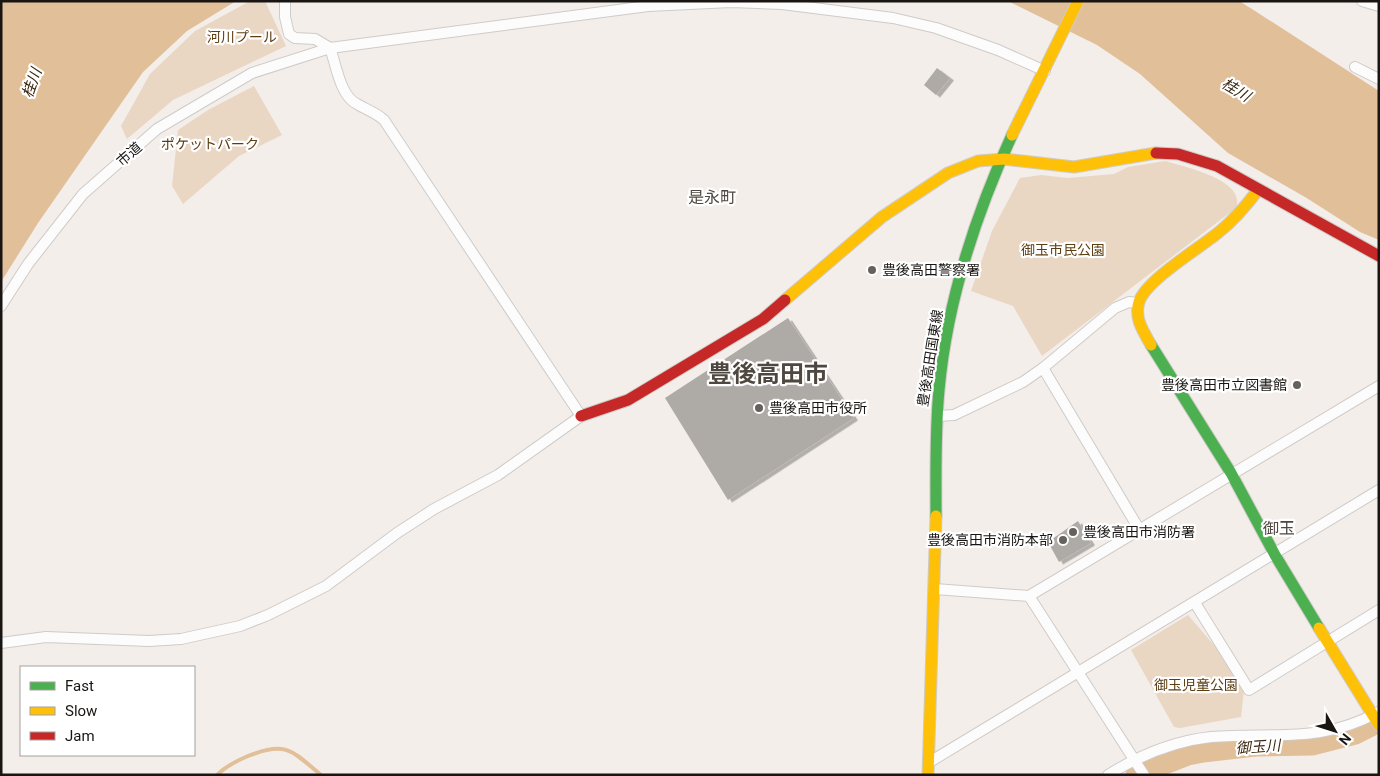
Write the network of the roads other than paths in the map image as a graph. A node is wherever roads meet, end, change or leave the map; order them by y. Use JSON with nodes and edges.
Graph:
{"nodes":[{"id":1,"x":285,"y":1,"type":"edge"},
{"id":2,"x":1078,"y":1,"type":"edge"},
{"id":3,"x":1362,"y":1,"type":"edge"},
{"id":4,"x":1379,"y":6,"type":"edge"},
{"id":5,"x":330,"y":48,"type":"junction"},
{"id":6,"x":1356,"y":67,"type":"dead end"},
{"id":7,"x":1045,"y":71,"type":"junction"},
{"id":8,"x":1379,"y":79,"type":"edge"},
{"id":9,"x":1004,"y":159,"type":"junction"},
{"id":10,"x":1258,"y":190,"type":"junction"},
{"id":11,"x":1379,"y":256,"type":"edge"},
{"id":12,"x":1138,"y":303,"type":"junction"},
{"id":13,"x":1,"y":306,"type":"edge"},
{"id":14,"x":1043,"y":368,"type":"junction"},
{"id":15,"x":1379,"y":386,"type":"edge"},
{"id":16,"x":581,"y":416,"type":"junction"},
{"id":17,"x":937,"y":416,"type":"junction"},
{"id":18,"x":1231,"y":473,"type":"junction"},
{"id":19,"x":1379,"y":490,"type":"edge"},
{"id":20,"x":1139,"y":529,"type":"junction"},
{"id":21,"x":1275,"y":555,"type":"junction"},
{"id":22,"x":935,"y":589,"type":"junction"},
{"id":23,"x":1029,"y":596,"type":"junction"},
{"id":24,"x":1195,"y":603,"type":"junction"},
{"id":25,"x":1379,"y":610,"type":"edge"},
{"id":26,"x":1329,"y":641,"type":"junction"},
{"id":27,"x":1,"y":643,"type":"edge"},
{"id":28,"x":1077,"y":672,"type":"junction"},
{"id":29,"x":1377,"y":717,"type":"edge"},
{"id":30,"x":1134,"y":759,"type":"junction"},
{"id":31,"x":928,"y":763,"type":"junction"},
{"id":32,"x":928,"y":775,"type":"edge"},
{"id":33,"x":1108,"y":775,"type":"edge"},
{"id":34,"x":1144,"y":775,"type":"edge"}],
"edges":[{"from":1,"to":5,"type":"street"},
{"from":2,"to":7,"type":"street","name":"豊後高田国東線"},
{"from":3,"to":4,"type":"street"},
{"from":5,"to":7,"type":"street","name":"市道"},
{"from":5,"to":13,"type":"street","name":"市道"},
{"from":5,"to":16,"type":"street"},
{"from":6,"to":8,"type":"street"},
{"from":7,"to":9,"type":"street","name":"豊後高田国東線"},
{"from":9,"to":10,"type":"street"},
{"from":9,"to":16,"type":"street"},
{"from":9,"to":17,"type":"street","name":"豊後高田国東線"},
{"from":10,"to":11,"type":"street"},
{"from":10,"to":12,"type":"street"},
{"from":12,"to":14,"type":"street"},
{"from":12,"to":18,"type":"street"},
{"from":14,"to":17,"type":"street"},
{"from":14,"to":20,"type":"street"},
{"from":15,"to":18,"type":"street"},
{"from":16,"to":27,"type":"street"},
{"from":17,"to":22,"type":"street","name":"豊後高田国東線"},
{"from":18,"to":20,"type":"street"},
{"from":18,"to":21,"type":"street"},
{"from":19,"to":21,"type":"street"},
{"from":20,"to":23,"type":"street"},
{"from":21,"to":24,"type":"street"},
{"from":21,"to":26,"type":"street"},
{"from":22,"to":23,"type":"street"},
{"from":22,"to":31,"type":"street","name":"豊後高田国東線"},
{"from":23,"to":28,"type":"street"},
{"from":24,"to":26,"type":"street"},
{"from":24,"to":28,"type":"street"},
{"from":25,"to":26,"type":"street"},
{"from":26,"to":29,"type":"street"},
{"from":28,"to":30,"type":"street"},
{"from":28,"to":31,"type":"street"},
{"from":29,"to":30,"type":"street"},
{"from":30,"to":33,"type":"street"},
{"from":30,"to":34,"type":"street"},
{"from":31,"to":32,"type":"street","name":"豊後高田国東線"}]}
